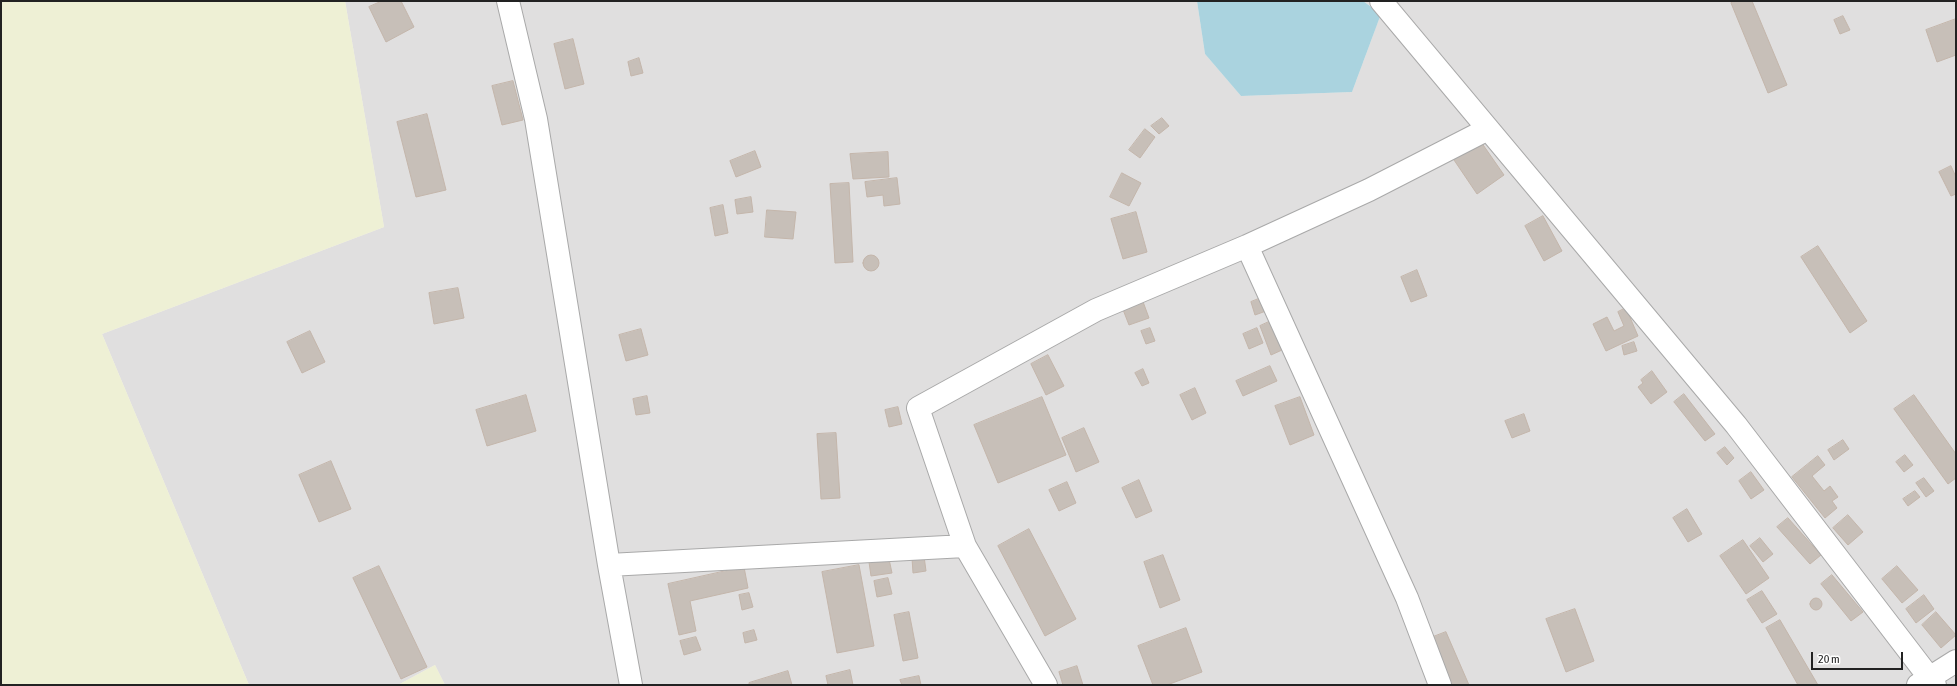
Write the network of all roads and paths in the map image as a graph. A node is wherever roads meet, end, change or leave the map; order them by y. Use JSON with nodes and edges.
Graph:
{"nodes":[{"id":1,"x":508,"y":1,"type":"edge"},
{"id":2,"x":1381,"y":1,"type":"edge"},
{"id":3,"x":1488,"y":129,"type":"junction"},
{"id":4,"x":1247,"y":246,"type":"junction"},
{"id":5,"x":965,"y":546,"type":"junction"},
{"id":6,"x":609,"y":566,"type":"junction"},
{"id":7,"x":1956,"y":661,"type":"edge"},
{"id":8,"x":1928,"y":683,"type":"edge"},
{"id":9,"x":631,"y":685,"type":"edge"},
{"id":10,"x":1046,"y":685,"type":"edge"},
{"id":11,"x":1440,"y":685,"type":"edge"}],
"edges":[{"from":1,"to":6,"type":"street"},
{"from":2,"to":3,"type":"street"},
{"from":3,"to":4,"type":"street"},
{"from":3,"to":8,"type":"street"},
{"from":4,"to":5,"type":"street"},
{"from":4,"to":11,"type":"street"},
{"from":5,"to":6,"type":"street"},
{"from":5,"to":10,"type":"street"},
{"from":6,"to":9,"type":"street"},
{"from":7,"to":8,"type":"street"}]}
